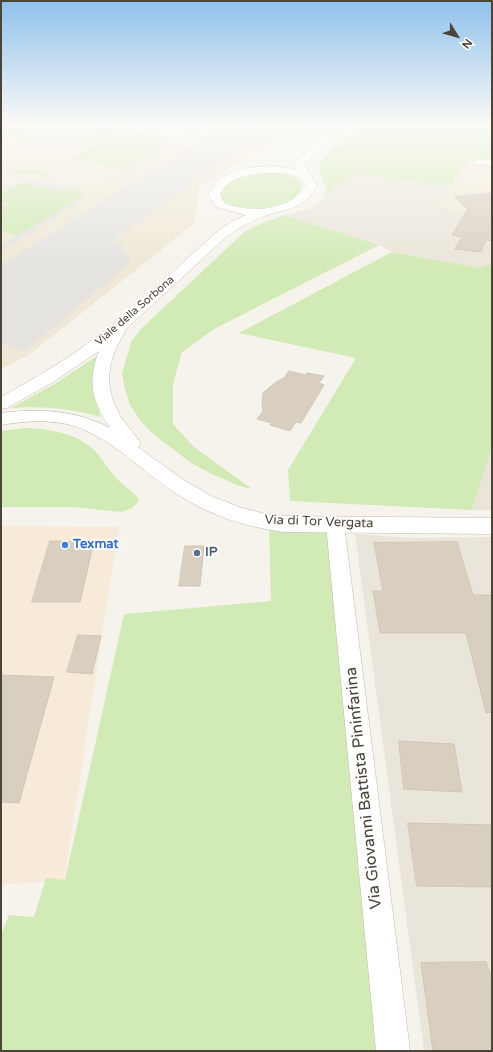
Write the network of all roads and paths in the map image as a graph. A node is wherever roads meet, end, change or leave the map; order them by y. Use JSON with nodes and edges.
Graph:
{"nodes":[{"id":1,"x":251,"y":172,"type":"edge"},
{"id":2,"x":292,"y":172,"type":"edge"},
{"id":3,"x":303,"y":172,"type":"edge"},
{"id":4,"x":309,"y":180,"type":"junction"},
{"id":5,"x":264,"y":212,"type":"junction"},
{"id":6,"x":216,"y":215,"type":"junction"},
{"id":7,"x":137,"y":293,"type":"dead end"},
{"id":8,"x":117,"y":320,"type":"junction"},
{"id":9,"x":1,"y":391,"type":"edge"},
{"id":10,"x":1,"y":404,"type":"edge"},
{"id":11,"x":1,"y":419,"type":"edge"},
{"id":12,"x":140,"y":458,"type":"junction"},
{"id":13,"x":335,"y":524,"type":"junction"},
{"id":14,"x":492,"y":526,"type":"edge"},
{"id":15,"x":394,"y":1051,"type":"edge"}],
"edges":[{"from":1,"to":6,"type":"street"},
{"from":2,"to":4,"type":"street"},
{"from":3,"to":4,"type":"street"},
{"from":4,"to":5,"type":"street"},
{"from":5,"to":6,"type":"street"},
{"from":5,"to":8,"type":"street","name":"Viale della Sorbona"},
{"from":6,"to":7,"type":"street","name":"Viale della Sorbona"},
{"from":8,"to":9,"type":"street","name":"Viale della Sorbona"},
{"from":8,"to":10,"type":"street","name":"Viale della Sorbona"},
{"from":8,"to":12,"type":"street","name":"Via di Tor Vergata"},
{"from":11,"to":12,"type":"street","name":"Via di Tor Vergata"},
{"from":12,"to":13,"type":"street","name":"Via di Tor Vergata"},
{"from":13,"to":14,"type":"street","name":"Via di Tor Vergata"},
{"from":13,"to":15,"type":"street","name":"Via Giovanni Battista Pininfarina"}]}
